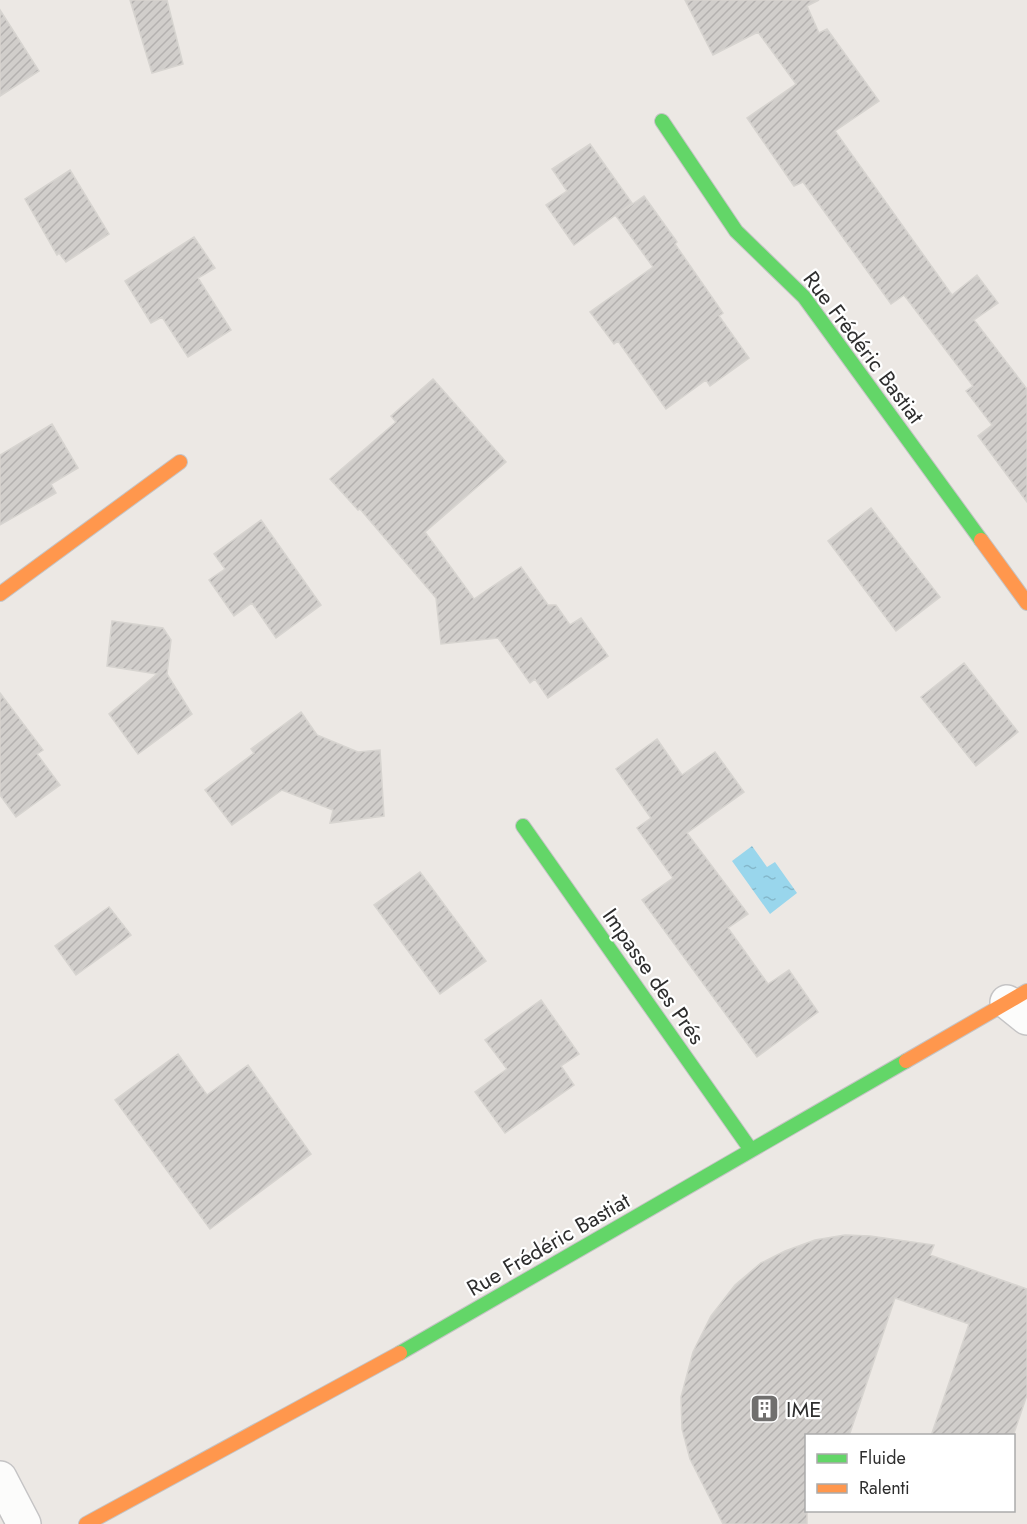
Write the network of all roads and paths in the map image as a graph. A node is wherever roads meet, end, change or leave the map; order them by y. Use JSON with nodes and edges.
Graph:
{"nodes":[{"id":1,"x":662,"y":121,"type":"dead end"},
{"id":2,"x":180,"y":462,"type":"dead end"},
{"id":3,"x":0,"y":594,"type":"edge"},
{"id":4,"x":1027,"y":603,"type":"edge"},
{"id":5,"x":523,"y":826,"type":"dead end"},
{"id":6,"x":1020,"y":1004,"type":"edge"},
{"id":7,"x":751,"y":1150,"type":"junction"},
{"id":8,"x":0,"y":1478,"type":"edge"},
{"id":9,"x":24,"y":1524,"type":"edge"},
{"id":10,"x":86,"y":1524,"type":"edge"}],
"edges":[{"from":1,"to":4,"type":"street","name":"Rue Frédéric Bastiat"},
{"from":2,"to":3,"type":"street"},
{"from":5,"to":7,"type":"street","name":"Impasse des Prés"},
{"from":6,"to":7,"type":"street","name":"Rue Frédéric Bastiat"},
{"from":7,"to":10,"type":"street","name":"Rue Frédéric Bastiat"},
{"from":8,"to":9,"type":"street"}]}
